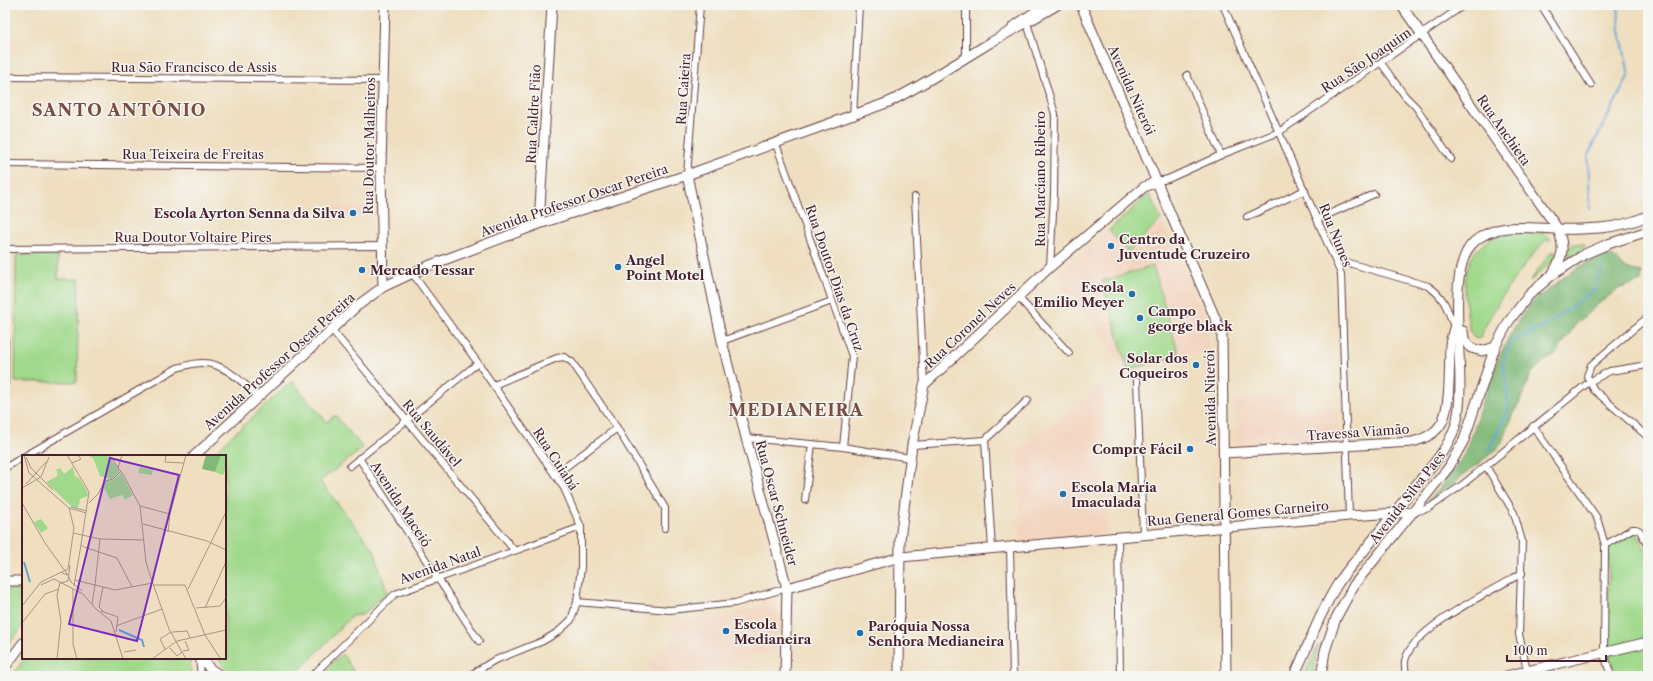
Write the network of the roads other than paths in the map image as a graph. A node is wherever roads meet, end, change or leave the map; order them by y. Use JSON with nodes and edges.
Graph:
{"nodes":[{"id":1,"x":385,"y":5,"type":"edge"},
{"id":2,"x":552,"y":5,"type":"edge"},
{"id":3,"x":700,"y":5,"type":"edge"},
{"id":4,"x":859,"y":5,"type":"edge"},
{"id":5,"x":966,"y":5,"type":"edge"},
{"id":6,"x":1045,"y":5,"type":"edge"},
{"id":7,"x":1057,"y":5,"type":"edge"},
{"id":8,"x":1081,"y":5,"type":"edge"},
{"id":9,"x":1223,"y":5,"type":"edge"},
{"id":10,"x":1401,"y":5,"type":"edge"},
{"id":11,"x":1464,"y":5,"type":"edge"},
{"id":12,"x":1541,"y":5,"type":"edge"},
{"id":13,"x":1027,"y":23,"type":"junction"},
{"id":14,"x":1004,"y":34,"type":"junction"},
{"id":15,"x":1422,"y":36,"type":"junction"},
{"id":16,"x":966,"y":57,"type":"junction"},
{"id":17,"x":1381,"y":63,"type":"junction"},
{"id":18,"x":1187,"y":75,"type":"dead end"},
{"id":19,"x":5,"y":77,"type":"edge"},
{"id":20,"x":383,"y":80,"type":"junction"},
{"id":21,"x":1591,"y":85,"type":"dead end"},
{"id":22,"x":853,"y":117,"type":"junction"},
{"id":23,"x":1279,"y":132,"type":"junction"},
{"id":24,"x":776,"y":144,"type":"junction"},
{"id":25,"x":1221,"y":155,"type":"junction"},
{"id":26,"x":1451,"y":159,"type":"dead end"},
{"id":27,"x":5,"y":164,"type":"edge"},
{"id":28,"x":381,"y":168,"type":"junction"},
{"id":29,"x":687,"y":175,"type":"junction"},
{"id":30,"x":1158,"y":181,"type":"junction"},
{"id":31,"x":1305,"y":190,"type":"junction"},
{"id":32,"x":1374,"y":194,"type":"dead end"},
{"id":33,"x":915,"y":198,"type":"dead end"},
{"id":34,"x":1648,"y":216,"type":"edge"},
{"id":35,"x":1247,"y":217,"type":"dead end"},
{"id":36,"x":1318,"y":219,"type":"junction"},
{"id":37,"x":539,"y":224,"type":"junction"},
{"id":38,"x":1558,"y":229,"type":"junction"},
{"id":39,"x":1648,"y":231,"type":"edge"},
{"id":40,"x":382,"y":246,"type":"junction"},
{"id":41,"x":5,"y":249,"type":"edge"},
{"id":42,"x":1335,"y":259,"type":"junction"},
{"id":43,"x":1050,"y":267,"type":"junction"},
{"id":44,"x":412,"y":273,"type":"junction"},
{"id":45,"x":1552,"y":275,"type":"junction"},
{"id":46,"x":383,"y":287,"type":"junction"},
{"id":47,"x":1018,"y":297,"type":"junction"},
{"id":48,"x":832,"y":301,"type":"junction"},
{"id":49,"x":1459,"y":308,"type":"junction"},
{"id":50,"x":1648,"y":317,"type":"edge"},
{"id":51,"x":5,"y":323,"type":"edge"},
{"id":52,"x":1454,"y":327,"type":"junction"},
{"id":53,"x":332,"y":330,"type":"junction"},
{"id":54,"x":722,"y":341,"type":"junction"},
{"id":55,"x":1495,"y":347,"type":"junction"},
{"id":56,"x":1069,"y":353,"type":"dead end"},
{"id":57,"x":478,"y":363,"type":"junction"},
{"id":58,"x":1648,"y":365,"type":"edge"},
{"id":59,"x":1137,"y":381,"type":"dead end"},
{"id":60,"x":1589,"y":382,"type":"junction"},
{"id":61,"x":5,"y":383,"type":"edge"},
{"id":62,"x":924,"y":385,"type":"junction"},
{"id":63,"x":494,"y":386,"type":"junction"},
{"id":64,"x":259,"y":397,"type":"junction"},
{"id":65,"x":1028,"y":400,"type":"dead end"},
{"id":66,"x":407,"y":419,"type":"junction"},
{"id":67,"x":1533,"y":426,"type":"junction"},
{"id":68,"x":617,"y":428,"type":"junction"},
{"id":69,"x":1648,"y":437,"type":"edge"},
{"id":70,"x":746,"y":438,"type":"junction"},
{"id":71,"x":985,"y":440,"type":"junction"},
{"id":72,"x":812,"y":444,"type":"junction"},
{"id":73,"x":912,"y":445,"type":"junction"},
{"id":74,"x":1347,"y":446,"type":"junction"},
{"id":75,"x":843,"y":447,"type":"junction"},
{"id":76,"x":1224,"y":453,"type":"junction"},
{"id":77,"x":26,"y":455,"type":"edge"},
{"id":78,"x":195,"y":455,"type":"edge"},
{"id":79,"x":22,"y":457,"type":"edge"},
{"id":80,"x":359,"y":458,"type":"junction"},
{"id":81,"x":910,"y":458,"type":"junction"},
{"id":82,"x":350,"y":466,"type":"dead end"},
{"id":83,"x":1486,"y":466,"type":"junction"},
{"id":84,"x":5,"y":468,"type":"edge"},
{"id":85,"x":555,"y":475,"type":"junction"},
{"id":86,"x":805,"y":500,"type":"dead end"},
{"id":87,"x":1414,"y":512,"type":"junction"},
{"id":88,"x":1393,"y":514,"type":"junction"},
{"id":89,"x":1349,"y":516,"type":"junction"},
{"id":90,"x":581,"y":527,"type":"junction"},
{"id":91,"x":1224,"y":527,"type":"junction"},
{"id":92,"x":665,"y":528,"type":"dead end"},
{"id":93,"x":1142,"y":535,"type":"junction"},
{"id":94,"x":1118,"y":538,"type":"junction"},
{"id":95,"x":1605,"y":545,"type":"junction"},
{"id":96,"x":1648,"y":547,"type":"edge"},
{"id":97,"x":1010,"y":548,"type":"junction"},
{"id":98,"x":992,"y":549,"type":"junction"},
{"id":99,"x":514,"y":550,"type":"junction"},
{"id":100,"x":901,"y":558,"type":"junction"},
{"id":101,"x":1522,"y":573,"type":"junction"},
{"id":102,"x":437,"y":579,"type":"junction"},
{"id":103,"x":5,"y":581,"type":"edge"},
{"id":104,"x":22,"y":582,"type":"edge"},
{"id":105,"x":787,"y":588,"type":"junction"},
{"id":106,"x":577,"y":602,"type":"junction"},
{"id":107,"x":479,"y":640,"type":"dead end"},
{"id":108,"x":1648,"y":642,"type":"edge"},
{"id":109,"x":22,"y":644,"type":"edge"},
{"id":110,"x":1604,"y":654,"type":"junction"},
{"id":111,"x":199,"y":659,"type":"edge"},
{"id":112,"x":204,"y":659,"type":"edge"},
{"id":113,"x":5,"y":667,"type":"edge"},
{"id":114,"x":1527,"y":670,"type":"junction"},
{"id":115,"x":200,"y":676,"type":"edge"},
{"id":116,"x":221,"y":676,"type":"edge"},
{"id":117,"x":312,"y":676,"type":"edge"},
{"id":118,"x":469,"y":676,"type":"edge"},
{"id":119,"x":785,"y":676,"type":"edge"},
{"id":120,"x":899,"y":676,"type":"edge"},
{"id":121,"x":1013,"y":676,"type":"edge"},
{"id":122,"x":1120,"y":676,"type":"edge"},
{"id":123,"x":1226,"y":676,"type":"edge"},
{"id":124,"x":1294,"y":676,"type":"edge"},
{"id":125,"x":1321,"y":676,"type":"edge"},
{"id":126,"x":1406,"y":676,"type":"edge"},
{"id":127,"x":1506,"y":676,"type":"edge"},
{"id":128,"x":1611,"y":676,"type":"edge"}],
"edges":[{"from":1,"to":20,"type":"main road","name":"Rua Doutor Malheiros"},
{"from":2,"to":37,"type":"main road","name":"Rua Caldre Fião"},
{"from":3,"to":29,"type":"street","name":"Rua Caieira"},
{"from":4,"to":22,"type":"street"},
{"from":5,"to":16,"type":"street"},
{"from":6,"to":14,"type":"main road","name":"Avenida Professor Oscar Pereira"},
{"from":7,"to":13,"type":"main road","name":"Avenida Professor Oscar Pereira"},
{"from":8,"to":30,"type":"main road","name":"Avenida Niterói"},
{"from":9,"to":23,"type":"street","name":"Rua Nunes"},
{"from":10,"to":15,"type":"main road","name":"Rua Anchieta"},
{"from":11,"to":15,"type":"street","name":"Rua São Joaquim"},
{"from":12,"to":21,"type":"street"},
{"from":13,"to":14,"type":"main road","name":"Avenida Professor Oscar Pereira"},
{"from":13,"to":43,"type":"street","name":"Rua Marciano Ribeiro"},
{"from":14,"to":16,"type":"main road","name":"Avenida Professor Oscar Pereira"},
{"from":15,"to":17,"type":"street","name":"Rua São Joaquim"},
{"from":15,"to":38,"type":"main road","name":"Rua Anchieta"},
{"from":16,"to":22,"type":"main road","name":"Avenida Professor Oscar Pereira"},
{"from":17,"to":23,"type":"street","name":"Rua São Joaquim"},
{"from":17,"to":26,"type":"street"},
{"from":18,"to":25,"type":"street"},
{"from":19,"to":20,"type":"street","name":"Rua São Francisco de Assis"},
{"from":20,"to":28,"type":"main road","name":"Rua Doutor Malheiros"},
{"from":22,"to":24,"type":"main road","name":"Avenida Professor Oscar Pereira"},
{"from":23,"to":25,"type":"street","name":"Rua Coronel Neves"},
{"from":23,"to":31,"type":"street","name":"Rua Nunes"},
{"from":24,"to":29,"type":"main road","name":"Avenida Professor Oscar Pereira"},
{"from":24,"to":48,"type":"street","name":"Rua Doutor Dias da Cruz"},
{"from":25,"to":30,"type":"street","name":"Rua Coronel Neves"},
{"from":27,"to":28,"type":"street","name":"Rua Teixeira de Freitas"},
{"from":28,"to":40,"type":"main road","name":"Rua Doutor Malheiros"},
{"from":29,"to":37,"type":"main road","name":"Avenida Professor Oscar Pereira"},
{"from":29,"to":54,"type":"main road","name":"Rua Oscar Schneider"},
{"from":30,"to":43,"type":"main road","name":"Rua Coronel Neves"},
{"from":30,"to":76,"type":"main road","name":"Avenida Niterói"},
{"from":31,"to":35,"type":"street"},
{"from":31,"to":36,"type":"street","name":"Rua Nunes"},
{"from":32,"to":36,"type":"street"},
{"from":33,"to":62,"type":"street"},
{"from":34,"to":38,"type":"main road"},
{"from":36,"to":42,"type":"street","name":"Rua Nunes"},
{"from":37,"to":44,"type":"main road","name":"Avenida Professor Oscar Pereira"},
{"from":38,"to":45,"type":"main road","name":"Rua Anchieta"},
{"from":38,"to":49,"type":"main road"},
{"from":39,"to":45,"type":"main road"},
{"from":40,"to":41,"type":"street","name":"Rua Doutor Voltaire Pires"},
{"from":40,"to":46,"type":"main road","name":"Rua Doutor Malheiros"},
{"from":42,"to":52,"type":"street"},
{"from":42,"to":74,"type":"street","name":"Rua Nunes"},
{"from":43,"to":47,"type":"main road","name":"Rua Coronel Neves"},
{"from":44,"to":46,"type":"main road","name":"Avenida Professor Oscar Pereira"},
{"from":44,"to":57,"type":"street","name":"Rua Cuiabá"},
{"from":45,"to":55,"type":"main road","name":"Avenida Silva Paes"},
{"from":46,"to":53,"type":"main road","name":"Avenida Professor Oscar Pereira"},
{"from":47,"to":56,"type":"street"},
{"from":47,"to":62,"type":"main road","name":"Rua Coronel Neves"},
{"from":48,"to":54,"type":"street"},
{"from":48,"to":75,"type":"street","name":"Rua Doutor Dias da Cruz"},
{"from":49,"to":52,"type":"main road","name":"Travessa Viamão"},
{"from":49,"to":55,"type":"main road"},
{"from":49,"to":88,"type":"main road","name":"Avenida Silva Paes"},
{"from":50,"to":60,"type":"street"},
{"from":51,"to":61,"type":"street"},
{"from":52,"to":74,"type":"main road","name":"Travessa Viamão"},
{"from":53,"to":64,"type":"main road","name":"Avenida Professor Oscar Pereira"},
{"from":53,"to":66,"type":"street","name":"Rua Saudável"},
{"from":54,"to":70,"type":"main road","name":"Rua Oscar Schneider"},
{"from":55,"to":87,"type":"main road","name":"Avenida Silva Paes"},
{"from":57,"to":63,"type":"street","name":"Rua Cuiabá"},
{"from":57,"to":66,"type":"street"},
{"from":58,"to":60,"type":"street","name":"Rua General Gomes Carneiro"},
{"from":59,"to":93,"type":"street"},
{"from":60,"to":67,"type":"street","name":"Rua General Gomes Carneiro"},
{"from":60,"to":69,"type":"street"},
{"from":62,"to":73,"type":"main road","name":"Rua Coronel Neves"},
{"from":63,"to":68,"type":"street"},
{"from":63,"to":85,"type":"street","name":"Rua Cuiabá"},
{"from":64,"to":77,"type":"street"},
{"from":64,"to":78,"type":"main road","name":"Avenida Professor Oscar Pereira"},
{"from":65,"to":71,"type":"street"},
{"from":66,"to":80,"type":"street"},
{"from":66,"to":99,"type":"street","name":"Rua Saudável"},
{"from":67,"to":83,"type":"street","name":"Rua General Gomes Carneiro"},
{"from":67,"to":95,"type":"street"},
{"from":68,"to":85,"type":"street"},
{"from":68,"to":92,"type":"street"},
{"from":70,"to":72,"type":"street"},
{"from":70,"to":105,"type":"main road","name":"Rua Oscar Schneider"},
{"from":71,"to":73,"type":"street"},
{"from":71,"to":98,"type":"street"},
{"from":72,"to":75,"type":"street"},
{"from":72,"to":86,"type":"street"},
{"from":73,"to":81,"type":"main road","name":"Rua Coronel Neves"},
{"from":74,"to":76,"type":"main road","name":"Travessa Viamão"},
{"from":74,"to":89,"type":"street","name":"Rua Nunes"},
{"from":75,"to":81,"type":"street"},
{"from":76,"to":91,"type":"main road","name":"Avenida Niterói"},
{"from":79,"to":84,"type":"street"},
{"from":80,"to":82,"type":"street"},
{"from":80,"to":102,"type":"street","name":"Avenida Maceió"},
{"from":81,"to":100,"type":"main road","name":"Rua Coronel Neves"},
{"from":83,"to":87,"type":"street","name":"Rua General Gomes Carneiro"},
{"from":83,"to":101,"type":"street"},
{"from":85,"to":90,"type":"street","name":"Rua Cuiabá"},
{"from":87,"to":88,"type":"main road","name":"Rua General Gomes Carneiro"},
{"from":87,"to":125,"type":"main road","name":"Avenida Silva Paes"},
{"from":88,"to":89,"type":"main road","name":"Rua General Gomes Carneiro"},
{"from":88,"to":124,"type":"main road","name":"Avenida Silva Paes"},
{"from":89,"to":91,"type":"main road","name":"Rua General Gomes Carneiro"},
{"from":90,"to":99,"type":"street","name":"Avenida Natal"},
{"from":90,"to":106,"type":"street","name":"Rua Cuiabá"},
{"from":91,"to":93,"type":"main road","name":"Rua General Gomes Carneiro"},
{"from":91,"to":123,"type":"main road","name":"Avenida Niterói"},
{"from":93,"to":94,"type":"main road","name":"Rua General Gomes Carneiro"},
{"from":94,"to":97,"type":"main road","name":"Rua General Gomes Carneiro"},
{"from":94,"to":122,"type":"street"},
{"from":95,"to":96,"type":"street"},
{"from":95,"to":110,"type":"street"},
{"from":97,"to":98,"type":"main road","name":"Rua General Gomes Carneiro"},
{"from":97,"to":121,"type":"street"},
{"from":98,"to":100,"type":"main road","name":"Rua General Gomes Carneiro"},
{"from":99,"to":102,"type":"street","name":"Avenida Natal"},
{"from":100,"to":105,"type":"main road","name":"Rua General Gomes Carneiro"},
{"from":100,"to":120,"type":"main road","name":"Rua Coronel Neves"},
{"from":101,"to":114,"type":"street"},
{"from":101,"to":126,"type":"street"},
{"from":102,"to":107,"type":"street","name":"Avenida Maceió"},
{"from":102,"to":117,"type":"street","name":"Avenida Natal"},
{"from":103,"to":104,"type":"main road"},
{"from":105,"to":106,"type":"street"},
{"from":105,"to":119,"type":"main road","name":"Rua Oscar Schneider"},
{"from":106,"to":118,"type":"street","name":"Rua Cuiabá"},
{"from":108,"to":110,"type":"main road"},
{"from":109,"to":113,"type":"main road"},
{"from":110,"to":114,"type":"main road"},
{"from":110,"to":128,"type":"street"},
{"from":111,"to":115,"type":"street"},
{"from":112,"to":116,"type":"main road"},
{"from":114,"to":127,"type":"main road"}]}
